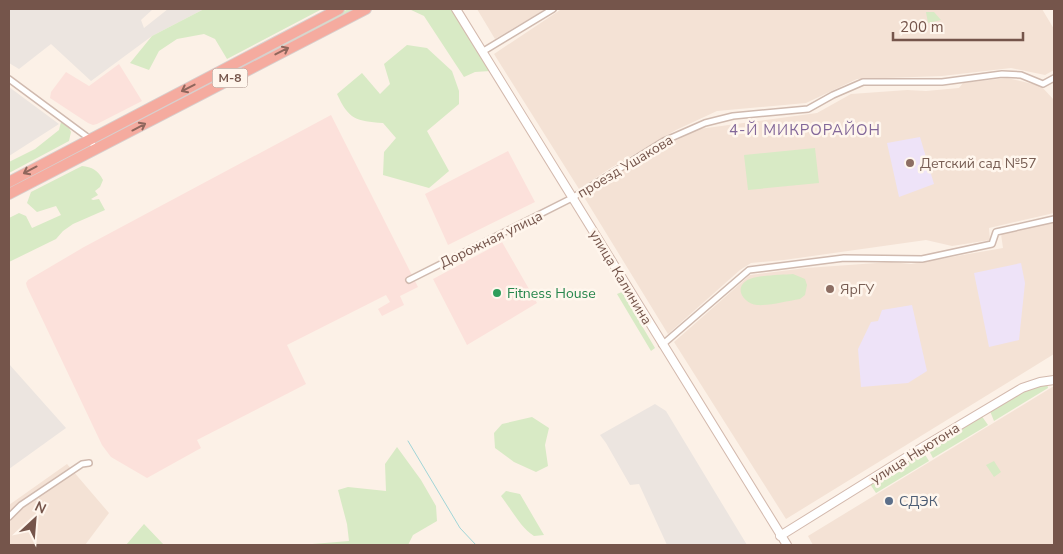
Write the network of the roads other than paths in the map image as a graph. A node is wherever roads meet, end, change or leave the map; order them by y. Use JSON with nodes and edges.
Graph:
{"nodes":[{"id":1,"x":339,"y":9,"type":"edge"},
{"id":2,"x":366,"y":9,"type":"edge"},
{"id":3,"x":456,"y":9,"type":"edge"},
{"id":4,"x":553,"y":9,"type":"edge"},
{"id":5,"x":482,"y":52,"type":"junction"},
{"id":6,"x":1054,"y":78,"type":"edge"},
{"id":7,"x":9,"y":79,"type":"edge"},
{"id":8,"x":90,"y":139,"type":"junction"},
{"id":9,"x":95,"y":149,"type":"junction"},
{"id":10,"x":9,"y":182,"type":"edge"},
{"id":11,"x":9,"y":194,"type":"edge"},
{"id":12,"x":572,"y":198,"type":"junction"},
{"id":13,"x":1054,"y":219,"type":"edge"},
{"id":14,"x":409,"y":280,"type":"dead end"},
{"id":15,"x":662,"y":345,"type":"junction"},
{"id":16,"x":1054,"y":380,"type":"edge"},
{"id":17,"x":89,"y":463,"type":"dead end"},
{"id":18,"x":9,"y":517,"type":"edge"},
{"id":19,"x":780,"y":536,"type":"junction"},
{"id":20,"x":787,"y":545,"type":"edge"}],
"edges":[{"from":1,"to":8,"type":"highway","number":"М-8","one_way":true},
{"from":9,"to":2,"type":"highway","number":"М-8","one_way":true},
{"from":3,"to":5,"type":"main road","name":"улица Калинина"},
{"from":4,"to":5,"type":"street"},
{"from":5,"to":12,"type":"main road","name":"улица Калинина"},
{"from":6,"to":12,"type":"street","name":"проезд Ушакова"},
{"from":7,"to":8,"type":"street"},
{"from":8,"to":9,"type":"street"},
{"from":8,"to":10,"type":"highway","number":"М-8","one_way":true},
{"from":9,"to":11,"type":"highway","number":"М-8"},
{"from":12,"to":14,"type":"street","name":"Дорожная улица"},
{"from":12,"to":15,"type":"main road","name":"улица Калинина"},
{"from":13,"to":15,"type":"street"},
{"from":15,"to":19,"type":"main road","name":"улица Калинина"},
{"from":16,"to":19,"type":"main road","name":"улица Ньютона"},
{"from":17,"to":18,"type":"street"},
{"from":19,"to":20,"type":"main road","name":"улица Калинина"}]}
